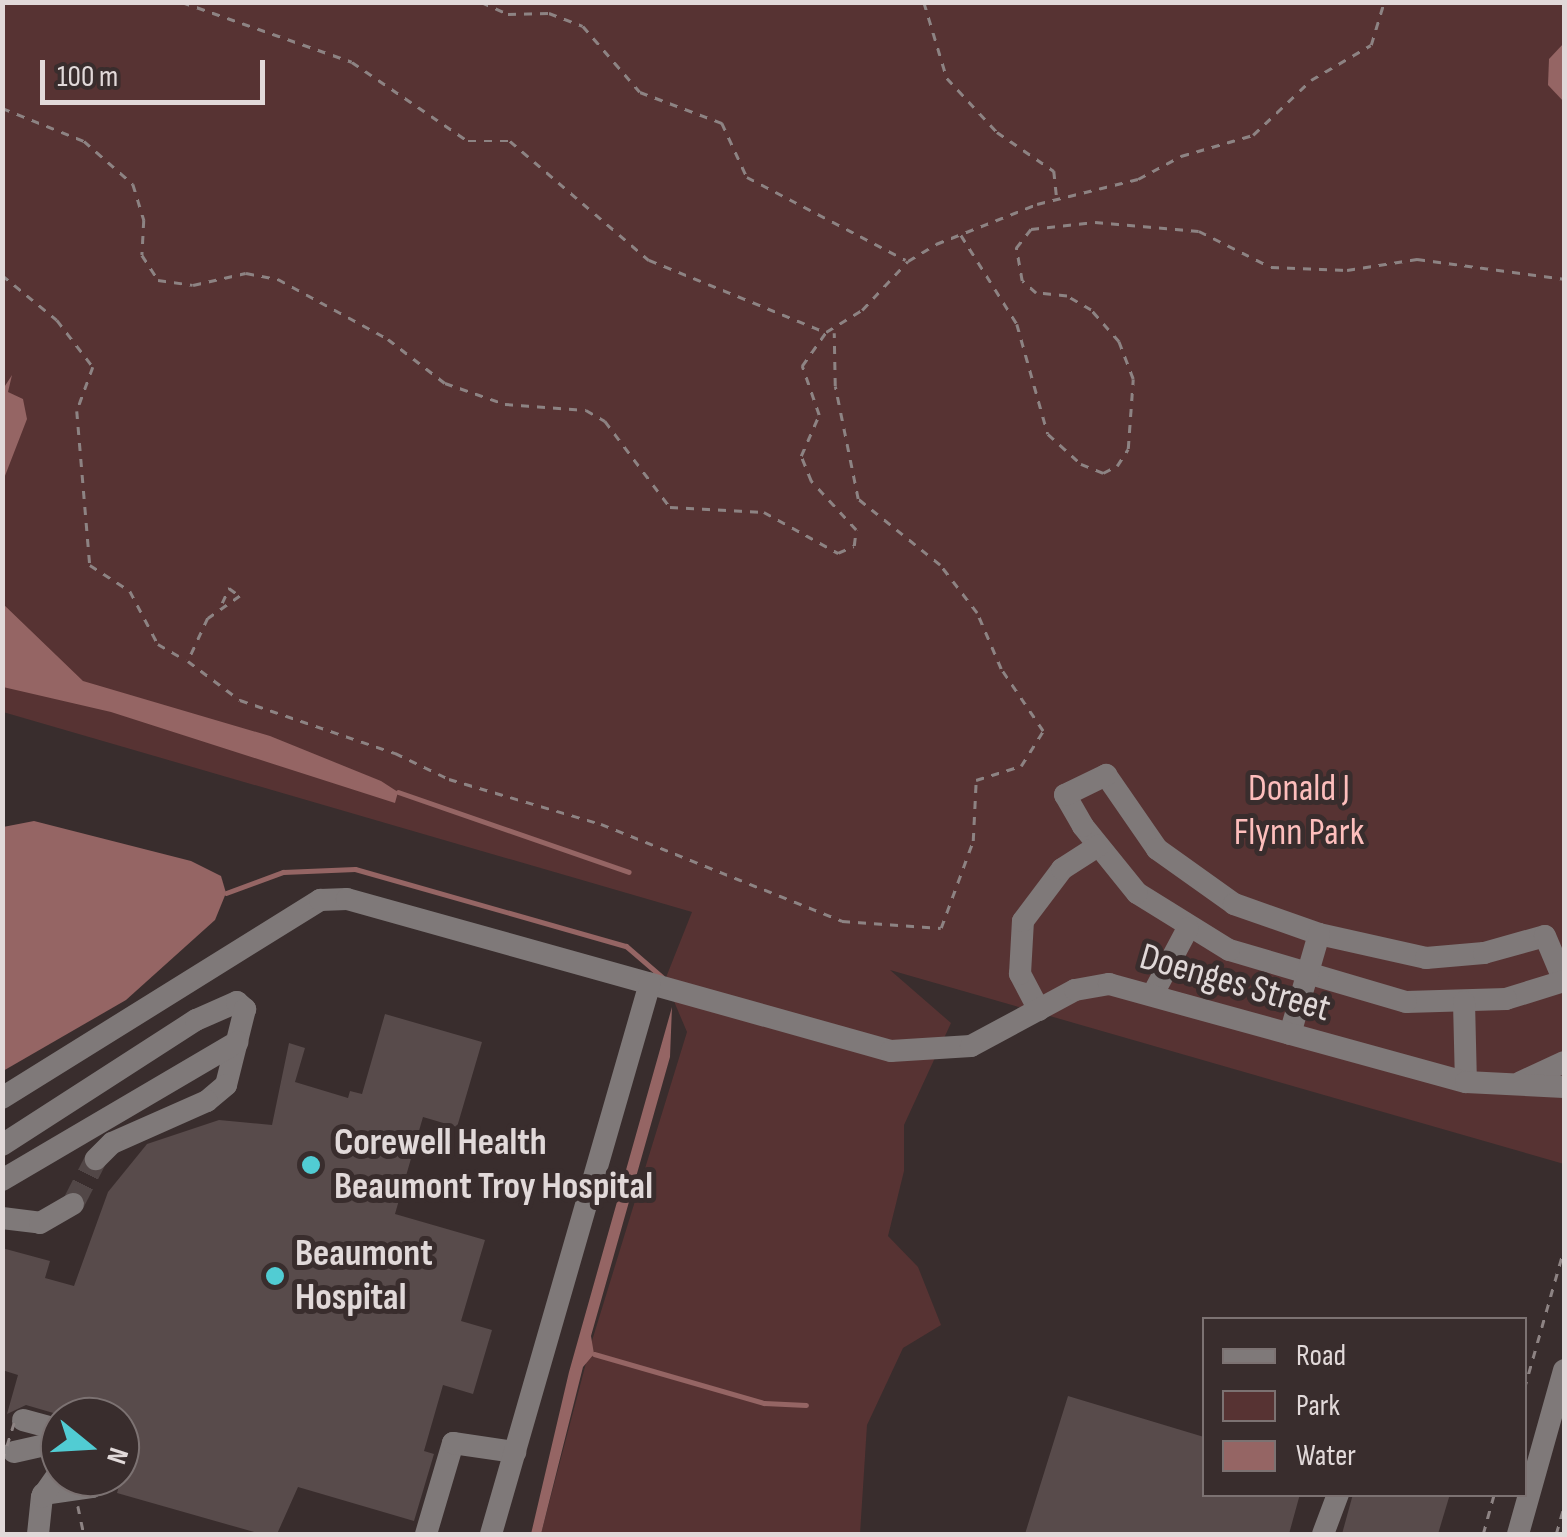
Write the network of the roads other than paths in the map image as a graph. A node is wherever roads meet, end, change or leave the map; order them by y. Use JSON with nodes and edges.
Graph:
{"nodes":[{"id":1,"x":1098,"y":846,"type":"junction"},
{"id":2,"x":1188,"y":928,"type":"junction"},
{"id":3,"x":1319,"y":934,"type":"junction"},
{"id":4,"x":1306,"y":978,"type":"junction"},
{"id":5,"x":650,"y":984,"type":"junction"},
{"id":6,"x":1154,"y":992,"type":"junction"},
{"id":7,"x":1464,"y":1002,"type":"junction"},
{"id":8,"x":1039,"y":1010,"type":"junction"},
{"id":9,"x":110,"y":1030,"type":"junction"},
{"id":10,"x":1290,"y":1034,"type":"junction"},
{"id":11,"x":237,"y":1042,"type":"junction"},
{"id":12,"x":150,"y":1050,"type":"junction"},
{"id":13,"x":67,"y":1057,"type":"junction"},
{"id":14,"x":1564,"y":1062,"type":"edge"},
{"id":15,"x":1466,"y":1082,"type":"junction"},
{"id":16,"x":1520,"y":1082,"type":"junction"},
{"id":17,"x":1564,"y":1087,"type":"edge"},
{"id":18,"x":86,"y":1091,"type":"junction"},
{"id":19,"x":2,"y":1098,"type":"edge"},
{"id":20,"x":2,"y":1145,"type":"edge"},
{"id":21,"x":96,"y":1158,"type":"tunnel mouth"},
{"id":22,"x":3,"y":1181,"type":"edge"},
{"id":23,"x":73,"y":1204,"type":"tunnel mouth"},
{"id":24,"x":2,"y":1218,"type":"edge"},
{"id":25,"x":1564,"y":1370,"type":"edge"},
{"id":26,"x":14,"y":1417,"type":"edge"},
{"id":27,"x":40,"y":1424,"type":"edge"},
{"id":28,"x":1535,"y":1432,"type":"edge"},
{"id":29,"x":40,"y":1446,"type":"edge"},
{"id":30,"x":515,"y":1452,"type":"junction"},
{"id":31,"x":6,"y":1453,"type":"edge"},
{"id":32,"x":1527,"y":1480,"type":"edge"},
{"id":33,"x":44,"y":1497,"type":"edge"},
{"id":34,"x":1337,"y":1497,"type":"edge"},
{"id":35,"x":1524,"y":1497,"type":"edge"},
{"id":36,"x":38,"y":1534,"type":"edge"},
{"id":37,"x":426,"y":1534,"type":"edge"},
{"id":38,"x":490,"y":1534,"type":"edge"},
{"id":39,"x":1323,"y":1534,"type":"edge"},
{"id":40,"x":1518,"y":1534,"type":"edge"}],
"edges":[{"from":1,"to":2,"type":"street"},
{"from":1,"to":3,"type":"street"},
{"from":1,"to":8,"type":"street"},
{"from":2,"to":4,"type":"street"},
{"from":2,"to":6,"type":"street"},
{"from":3,"to":4,"type":"street"},
{"from":3,"to":7,"type":"street"},
{"from":4,"to":7,"type":"street"},
{"from":4,"to":10,"type":"street"},
{"from":5,"to":8,"type":"street","name":"Doenges Street"},
{"from":5,"to":9,"type":"street","name":"Doenges Street"},
{"from":5,"to":30,"type":"street"},
{"from":6,"to":8,"type":"street","name":"Doenges Street"},
{"from":6,"to":10,"type":"street","name":"Doenges Street"},
{"from":7,"to":15,"type":"street"},
{"from":9,"to":12,"type":"street"},
{"from":9,"to":13,"type":"street","name":"Doenges Street"},
{"from":10,"to":15,"type":"street","name":"Doenges Street"},
{"from":11,"to":12,"type":"street"},
{"from":11,"to":21,"type":"street"},
{"from":11,"to":22,"type":"street"},
{"from":12,"to":18,"type":"street"},
{"from":13,"to":18,"type":"street"},
{"from":13,"to":19,"type":"street","name":"Doenges Street"},
{"from":14,"to":16,"type":"street","name":"Doenges Street"},
{"from":15,"to":16,"type":"street","name":"Doenges Street"},
{"from":16,"to":17,"type":"street","name":"Doenges Street"},
{"from":18,"to":20,"type":"street"},
{"from":23,"to":24,"type":"street"},
{"from":25,"to":28,"type":"street"},
{"from":26,"to":27,"type":"street"},
{"from":28,"to":32,"type":"street"},
{"from":29,"to":31,"type":"street"},
{"from":30,"to":37,"type":"street"},
{"from":30,"to":38,"type":"street"},
{"from":33,"to":36,"type":"street"},
{"from":34,"to":39,"type":"street"},
{"from":35,"to":40,"type":"street"}]}
